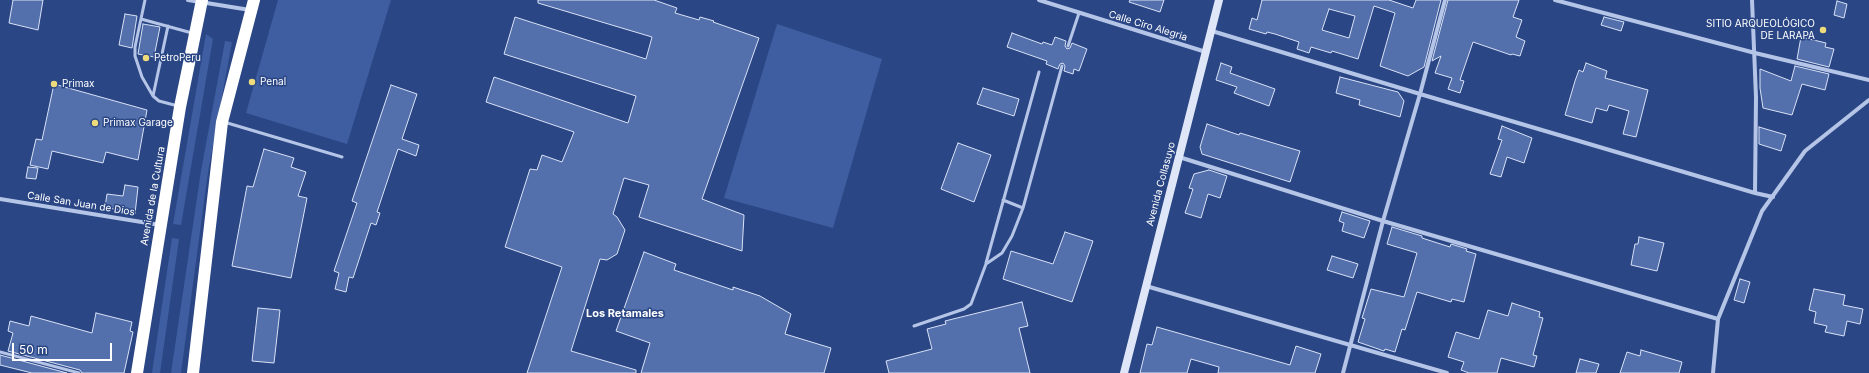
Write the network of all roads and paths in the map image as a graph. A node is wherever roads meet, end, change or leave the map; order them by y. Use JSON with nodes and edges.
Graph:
{"nodes":[{"id":1,"x":144,"y":0,"type":"edge"},
{"id":2,"x":188,"y":0,"type":"edge"},
{"id":3,"x":1039,"y":0,"type":"edge"},
{"id":4,"x":1219,"y":0,"type":"edge"},
{"id":5,"x":1445,"y":0,"type":"edge"},
{"id":6,"x":1556,"y":0,"type":"edge"},
{"id":7,"x":1752,"y":0,"type":"edge"},
{"id":8,"x":202,"y":1,"type":"edge"},
{"id":9,"x":252,"y":5,"type":"edge"},
{"id":10,"x":1079,"y":13,"type":"junction"},
{"id":11,"x":141,"y":19,"type":"junction"},
{"id":12,"x":168,"y":26,"type":"junction"},
{"id":13,"x":1212,"y":31,"type":"junction"},
{"id":14,"x":194,"y":33,"type":"junction"},
{"id":15,"x":1068,"y":46,"type":"dead end"},
{"id":16,"x":1207,"y":52,"type":"junction"},
{"id":17,"x":1755,"y":53,"type":"junction"},
{"id":18,"x":1062,"y":66,"type":"dead end"},
{"id":19,"x":1039,"y":72,"type":"dead end"},
{"id":20,"x":1869,"y":80,"type":"edge"},
{"id":21,"x":1420,"y":94,"type":"junction"},
{"id":22,"x":153,"y":96,"type":"junction"},
{"id":23,"x":1869,"y":100,"type":"edge"},
{"id":24,"x":180,"y":107,"type":"junction"},
{"id":25,"x":222,"y":122,"type":"junction"},
{"id":26,"x":342,"y":157,"type":"dead end"},
{"id":27,"x":1179,"y":157,"type":"junction"},
{"id":28,"x":1755,"y":193,"type":"junction"},
{"id":29,"x":1773,"y":197,"type":"junction"},
{"id":30,"x":0,"y":199,"type":"edge"},
{"id":31,"x":1003,"y":200,"type":"junction"},
{"id":32,"x":1023,"y":208,"type":"junction"},
{"id":33,"x":1383,"y":221,"type":"junction"},
{"id":34,"x":160,"y":225,"type":"junction"},
{"id":35,"x":986,"y":264,"type":"junction"},
{"id":36,"x":1145,"y":285,"type":"junction"},
{"id":37,"x":1718,"y":319,"type":"junction"},
{"id":38,"x":914,"y":326,"type":"dead end"},
{"id":39,"x":1351,"y":344,"type":"junction"},
{"id":40,"x":0,"y":352,"type":"edge"},
{"id":41,"x":79,"y":373,"type":"edge"},
{"id":42,"x":137,"y":373,"type":"edge"},
{"id":43,"x":192,"y":373,"type":"edge"},
{"id":44,"x":1124,"y":373,"type":"edge"},
{"id":45,"x":1342,"y":373,"type":"edge"},
{"id":46,"x":1447,"y":373,"type":"edge"},
{"id":47,"x":1713,"y":373,"type":"edge"}],
"edges":[{"from":1,"to":11,"type":"lane"},
{"from":2,"to":8,"type":"street"},
{"from":3,"to":10,"type":"street","name":"Calle Ciro Alegria"},
{"from":4,"to":13,"type":"street","name":"Avenida Collasuyo"},
{"from":5,"to":21,"type":"street"},
{"from":6,"to":17,"type":"street"},
{"from":7,"to":17,"type":"street"},
{"from":8,"to":9,"type":"street"},
{"from":8,"to":14,"type":"highway","name":"Avenida de la Cultura"},
{"from":9,"to":25,"type":"highway"},
{"from":10,"to":15,"type":"lane"},
{"from":10,"to":16,"type":"street","name":"Calle Ciro Alegria"},
{"from":11,"to":12,"type":"lane"},
{"from":11,"to":22,"type":"lane"},
{"from":12,"to":14,"type":"lane"},
{"from":12,"to":22,"type":"lane"},
{"from":13,"to":16,"type":"street","name":"Avenida Collasuyo"},
{"from":13,"to":21,"type":"street"},
{"from":14,"to":24,"type":"highway","name":"Avenida de la Cultura"},
{"from":16,"to":27,"type":"street","name":"Avenida Collasuyo"},
{"from":17,"to":20,"type":"street"},
{"from":17,"to":28,"type":"street"},
{"from":18,"to":32,"type":"lane"},
{"from":19,"to":31,"type":"lane"},
{"from":21,"to":28,"type":"street"},
{"from":21,"to":33,"type":"street"},
{"from":22,"to":24,"type":"lane"},
{"from":23,"to":29,"type":"street"},
{"from":24,"to":34,"type":"highway","name":"Avenida de la Cultura"},
{"from":25,"to":26,"type":"lane"},
{"from":25,"to":43,"type":"highway"},
{"from":27,"to":33,"type":"street"},
{"from":27,"to":36,"type":"street","name":"Avenida Collasuyo"},
{"from":28,"to":29,"type":"street"},
{"from":29,"to":37,"type":"street"},
{"from":30,"to":34,"type":"street","name":"Calle San Juan de Dios"},
{"from":31,"to":32,"type":"lane"},
{"from":31,"to":35,"type":"lane"},
{"from":32,"to":35,"type":"lane"},
{"from":33,"to":37,"type":"street"},
{"from":33,"to":39,"type":"street"},
{"from":34,"to":42,"type":"highway","name":"Avenida de la Cultura"},
{"from":35,"to":38,"type":"lane"},
{"from":36,"to":39,"type":"street"},
{"from":36,"to":44,"type":"street","name":"Avenida Collasuyo"},
{"from":37,"to":47,"type":"street"},
{"from":39,"to":45,"type":"street"},
{"from":39,"to":46,"type":"street"},
{"from":40,"to":41,"type":"lane"}]}
